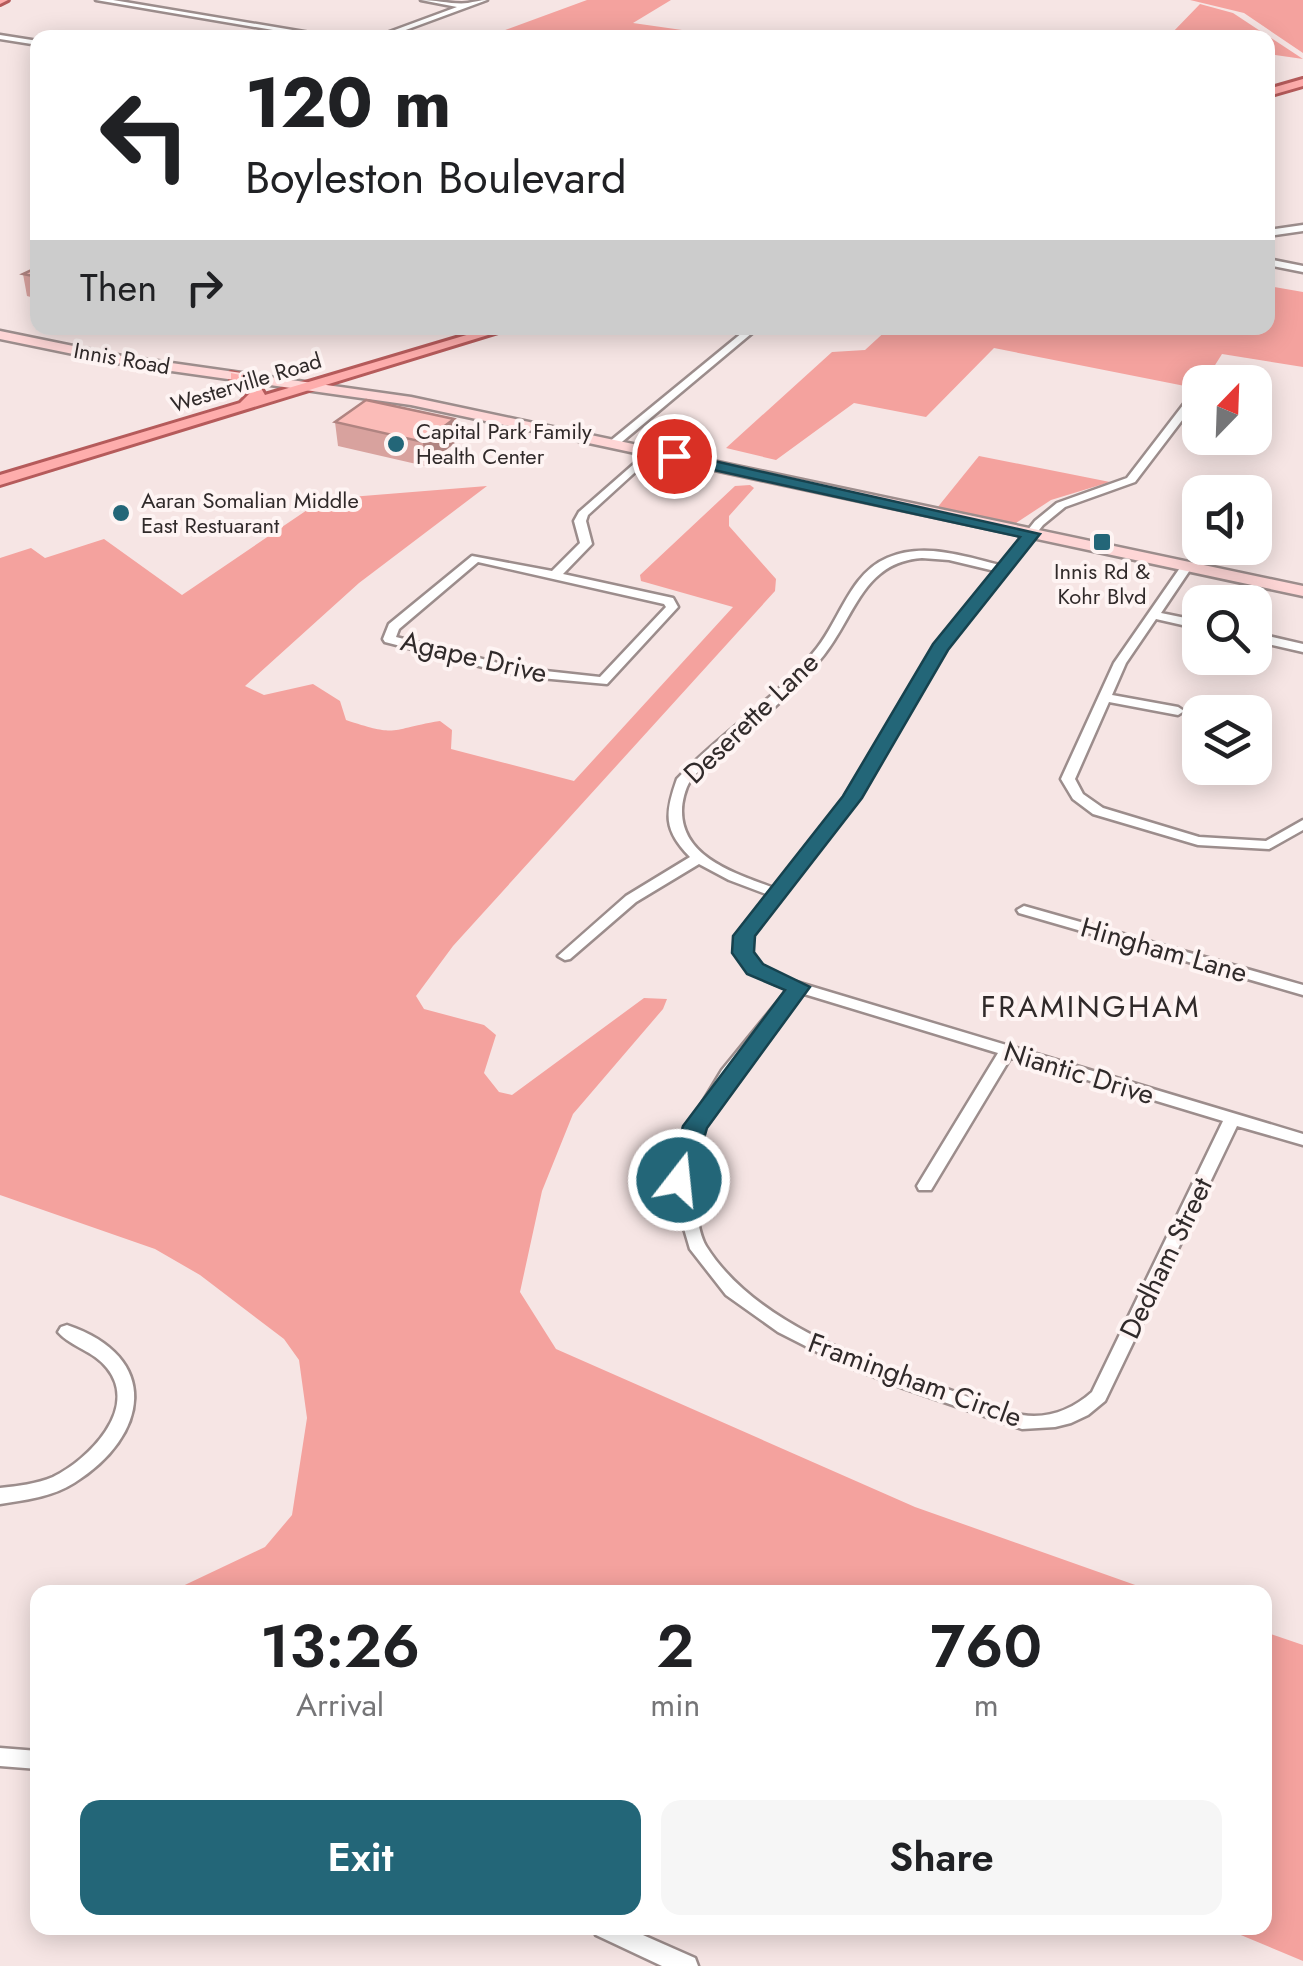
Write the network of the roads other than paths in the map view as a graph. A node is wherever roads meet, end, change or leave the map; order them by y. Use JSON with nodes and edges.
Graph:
{"nodes":[{"id":1,"x":100,"y":0,"type":"edge"},
{"id":2,"x":425,"y":0,"type":"edge"},
{"id":3,"x":483,"y":0,"type":"edge"},
{"id":4,"x":466,"y":6,"type":"junction"},
{"id":5,"x":287,"y":30,"type":"edge"},
{"id":6,"x":398,"y":30,"type":"edge"},
{"id":7,"x":0,"y":37,"type":"edge"},
{"id":8,"x":30,"y":43,"type":"edge"},
{"id":9,"x":1303,"y":82,"type":"edge"},
{"id":10,"x":1275,"y":91,"type":"edge"},
{"id":11,"x":1303,"y":228,"type":"edge"},
{"id":12,"x":1275,"y":232,"type":"edge"},
{"id":13,"x":1275,"y":263,"type":"edge"},
{"id":14,"x":1303,"y":269,"type":"edge"},
{"id":15,"x":481,"y":335,"type":"edge"},
{"id":16,"x":745,"y":335,"type":"edge"},
{"id":17,"x":0,"y":336,"type":"edge"},
{"id":18,"x":236,"y":376,"type":"junction"},
{"id":19,"x":314,"y":385,"type":"junction"},
{"id":20,"x":246,"y":406,"type":"junction"},
{"id":21,"x":1182,"y":414,"type":"edge"},
{"id":22,"x":613,"y":444,"type":"junction"},
{"id":23,"x":651,"y":452,"type":"junction"},
{"id":24,"x":0,"y":480,"type":"edge"},
{"id":25,"x":1032,"y":534,"type":"junction"},
{"id":26,"x":1186,"y":567,"type":"junction"},
{"id":27,"x":1002,"y":569,"type":"junction"},
{"id":28,"x":554,"y":575,"type":"junction"},
{"id":29,"x":1303,"y":591,"type":"edge"},
{"id":30,"x":1154,"y":616,"type":"junction"},
{"id":31,"x":1182,"y":622,"type":"edge"},
{"id":32,"x":1272,"y":642,"type":"edge"},
{"id":33,"x":1303,"y":648,"type":"edge"},
{"id":34,"x":1104,"y":697,"type":"junction"},
{"id":35,"x":1178,"y":710,"type":"dead end"},
{"id":36,"x":1303,"y":824,"type":"edge"},
{"id":37,"x":697,"y":859,"type":"junction"},
{"id":38,"x":776,"y":892,"type":"junction"},
{"id":39,"x":1024,"y":910,"type":"dead end"},
{"id":40,"x":565,"y":956,"type":"dead end"},
{"id":41,"x":798,"y":987,"type":"junction"},
{"id":42,"x":1303,"y":990,"type":"edge"},
{"id":43,"x":1007,"y":1051,"type":"junction"},
{"id":44,"x":1232,"y":1119,"type":"junction"},
{"id":45,"x":1303,"y":1140,"type":"edge"},
{"id":46,"x":925,"y":1186,"type":"dead end"},
{"id":47,"x":66,"y":1332,"type":"dead end"},
{"id":48,"x":1099,"y":1396,"type":"joint"},
{"id":49,"x":0,"y":1496,"type":"edge"},
{"id":50,"x":0,"y":1756,"type":"edge"},
{"id":51,"x":30,"y":1759,"type":"edge"},
{"id":52,"x":619,"y":1935,"type":"edge"},
{"id":53,"x":687,"y":1966,"type":"edge"}],
"edges":[{"from":1,"to":5,"type":"street"},
{"from":2,"to":4,"type":"street"},
{"from":3,"to":4,"type":"street"},
{"from":4,"to":6,"type":"street"},
{"from":7,"to":8,"type":"street"},
{"from":9,"to":10,"type":"main road"},
{"from":11,"to":12,"type":"street"},
{"from":13,"to":14,"type":"street"},
{"from":15,"to":19,"type":"main road","name":"Westerville Road"},
{"from":16,"to":22,"type":"street"},
{"from":17,"to":18,"type":"main road","name":"Innis Road"},
{"from":18,"to":19,"type":"main road","name":"Innis Road"},
{"from":18,"to":20,"type":"main road"},
{"from":19,"to":20,"type":"main road","name":"Westerville Road"},
{"from":19,"to":22,"type":"main road","name":"Innis Road"},
{"from":20,"to":24,"type":"main road","name":"Westerville Road"},
{"from":21,"to":25,"type":"street"},
{"from":22,"to":23,"type":"main road","name":"Innis Road"},
{"from":23,"to":25,"type":"main road","name":"Innis Road"},
{"from":23,"to":28,"type":"street"},
{"from":25,"to":26,"type":"main road","name":"Innis Road"},
{"from":25,"to":27,"type":"street"},
{"from":26,"to":29,"type":"main road","name":"Innis Road"},
{"from":26,"to":30,"type":"street"},
{"from":27,"to":37,"type":"street","name":"Deserette Lane"},
{"from":27,"to":38,"type":"street"},
{"from":28,"to":28,"type":"street","name":"Agape Drive"},
{"from":30,"to":31,"type":"street"},
{"from":30,"to":34,"type":"street"},
{"from":32,"to":33,"type":"street"},
{"from":34,"to":35,"type":"street"},
{"from":34,"to":36,"type":"street"},
{"from":37,"to":38,"type":"street"},
{"from":37,"to":40,"type":"street"},
{"from":38,"to":41,"type":"street","name":"Niantic Drive"},
{"from":39,"to":42,"type":"street","name":"Hingham Lane"},
{"from":41,"to":43,"type":"street","name":"Niantic Drive"},
{"from":41,"to":48,"type":"street","name":"Framingham Circle"},
{"from":43,"to":44,"type":"street","name":"Niantic Drive"},
{"from":43,"to":46,"type":"street"},
{"from":44,"to":45,"type":"street","name":"Niantic Drive"},
{"from":44,"to":48,"type":"street","name":"Dedham Street"},
{"from":47,"to":49,"type":"street"},
{"from":50,"to":51,"type":"street"},
{"from":52,"to":53,"type":"street"}]}
